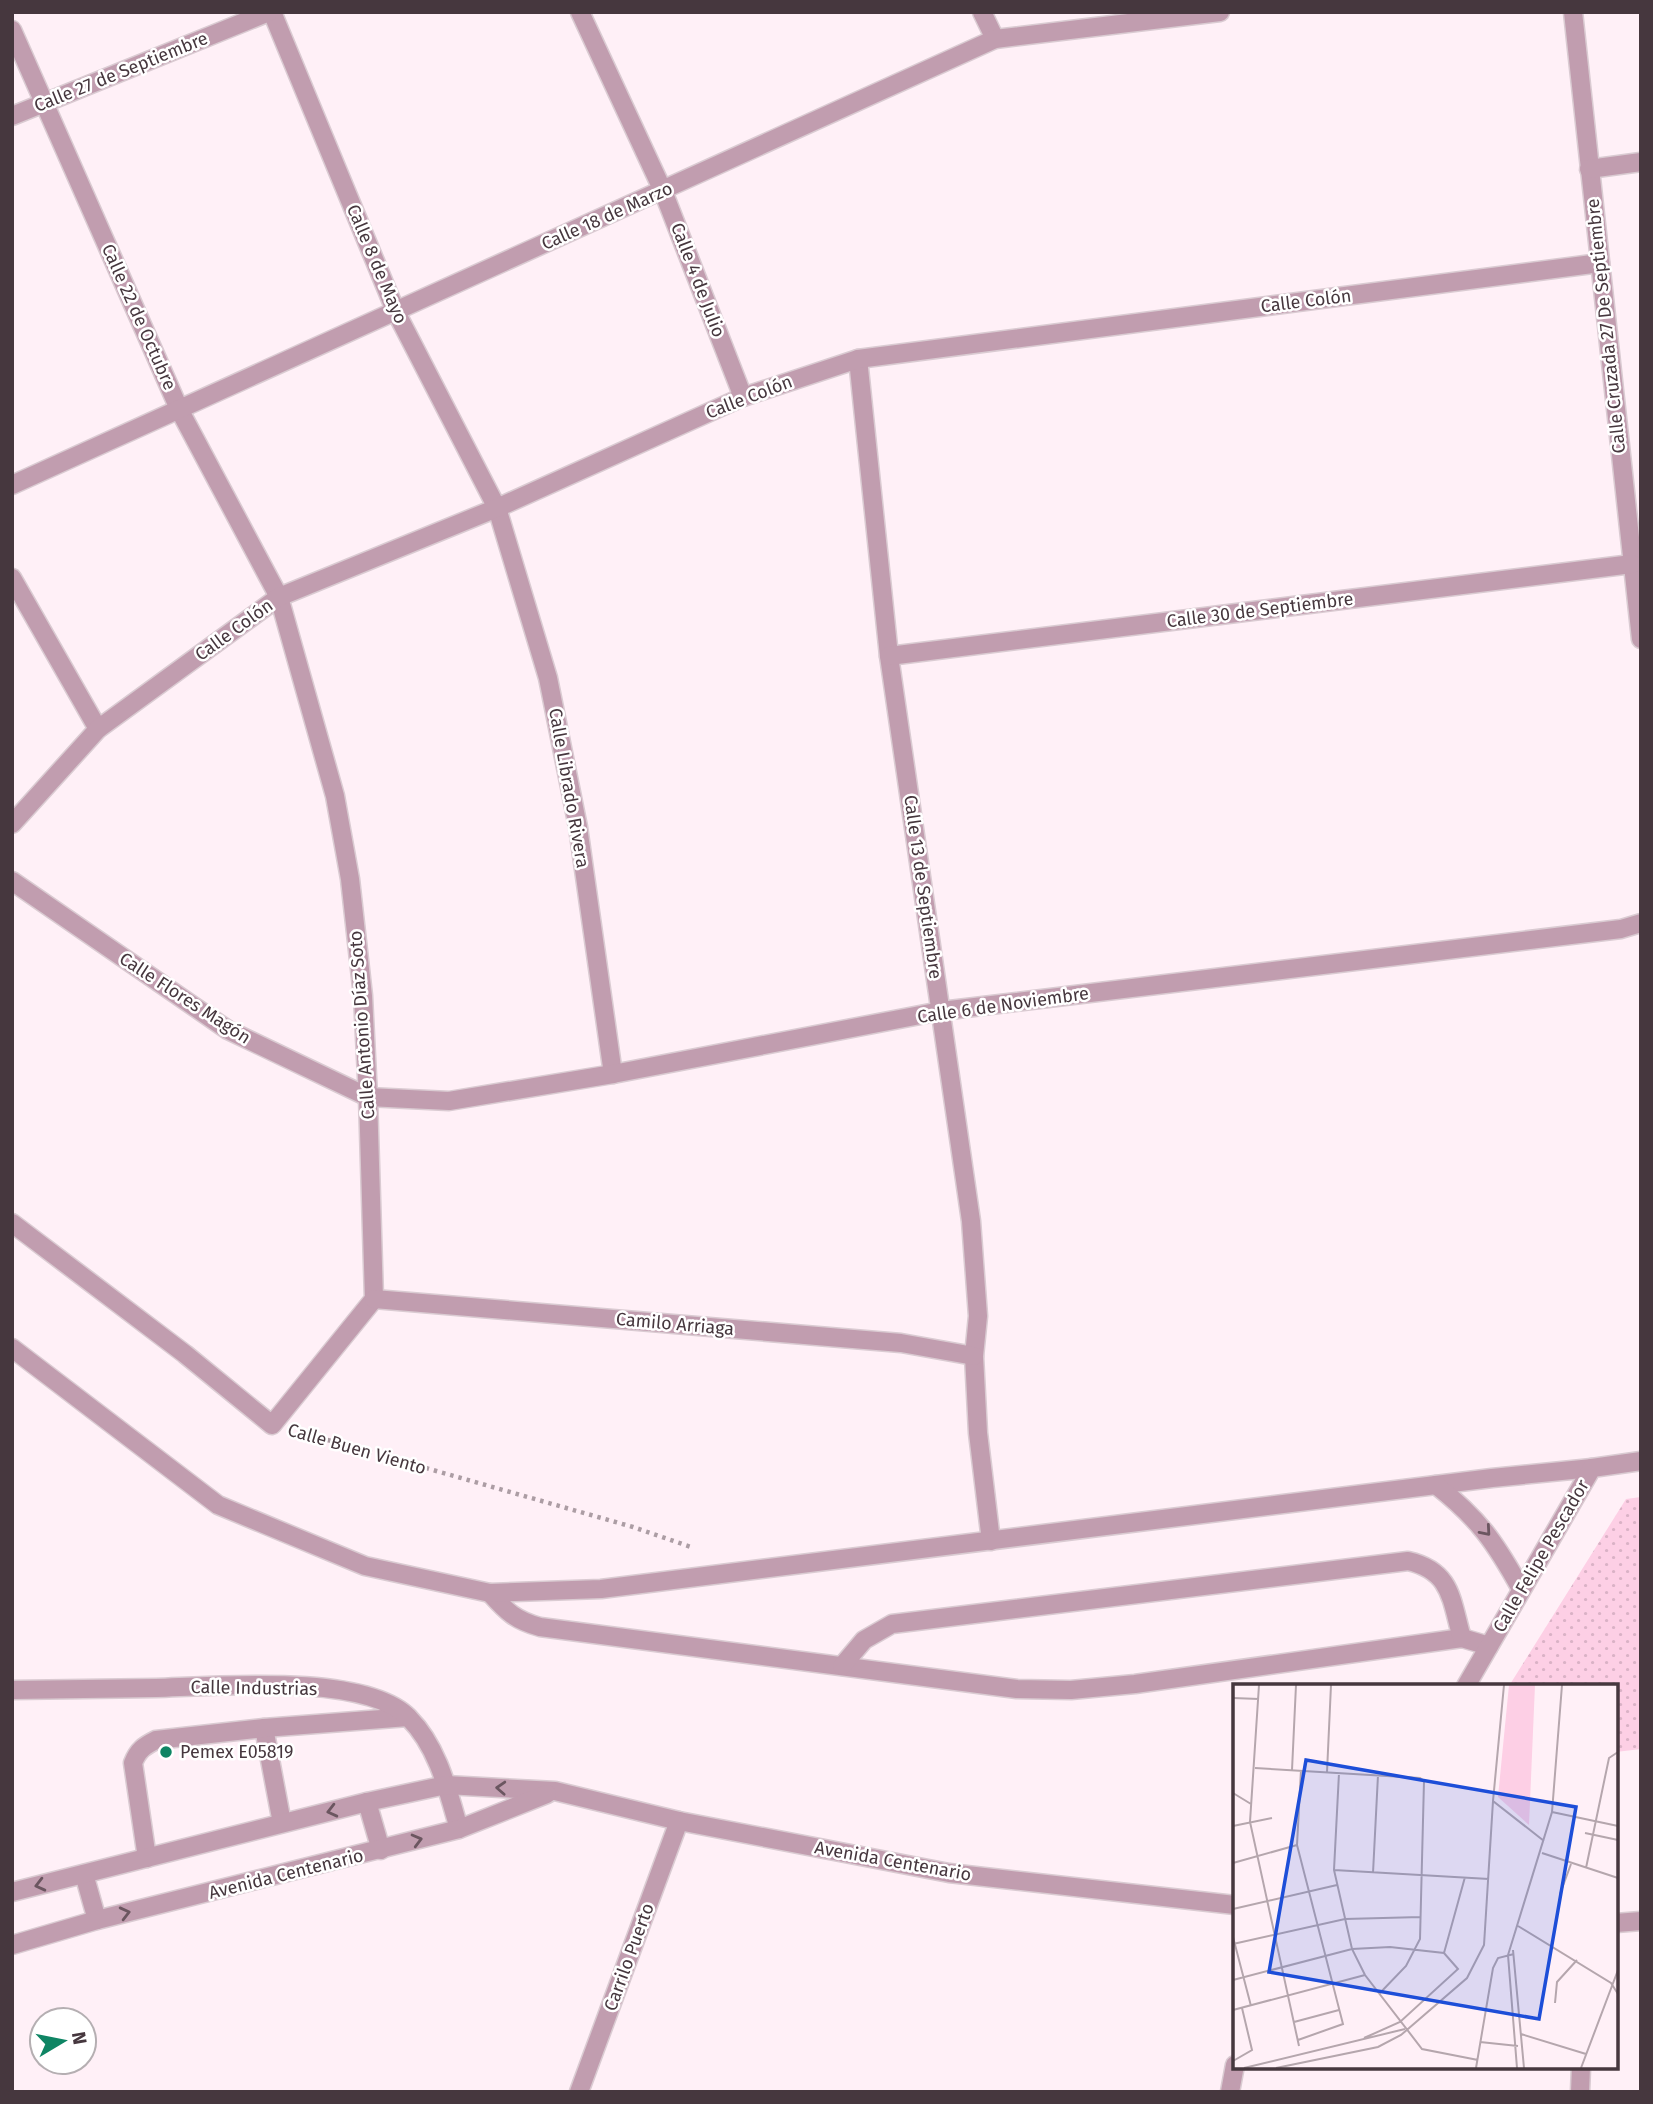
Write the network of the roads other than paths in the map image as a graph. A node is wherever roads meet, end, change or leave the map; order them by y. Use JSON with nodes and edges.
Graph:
{"nodes":[{"id":1,"x":270,"y":12,"type":"edge"},
{"id":2,"x":580,"y":12,"type":"edge"},
{"id":3,"x":982,"y":12,"type":"edge"},
{"id":4,"x":1220,"y":12,"type":"edge"},
{"id":5,"x":1573,"y":12,"type":"edge"},
{"id":6,"x":12,"y":30,"type":"edge"},
{"id":7,"x":995,"y":39,"type":"junction"},
{"id":8,"x":45,"y":103,"type":"junction"},
{"id":9,"x":12,"y":116,"type":"edge"},
{"id":10,"x":1641,"y":162,"type":"edge"},
{"id":11,"x":1589,"y":169,"type":"junction"},
{"id":12,"x":663,"y":191,"type":"junction"},
{"id":13,"x":1600,"y":263,"type":"junction"},
{"id":14,"x":396,"y":312,"type":"junction"},
{"id":15,"x":858,"y":359,"type":"junction"},
{"id":16,"x":743,"y":397,"type":"junction"},
{"id":17,"x":180,"y":411,"type":"junction"},
{"id":18,"x":12,"y":485,"type":"edge"},
{"id":19,"x":497,"y":508,"type":"junction"},
{"id":20,"x":1632,"y":564,"type":"junction"},
{"id":21,"x":12,"y":578,"type":"edge"},
{"id":22,"x":279,"y":597,"type":"junction"},
{"id":23,"x":1641,"y":639,"type":"edge"},
{"id":24,"x":889,"y":656,"type":"junction"},
{"id":25,"x":98,"y":729,"type":"junction"},
{"id":26,"x":12,"y":824,"type":"edge"},
{"id":27,"x":12,"y":881,"type":"edge"},
{"id":28,"x":1641,"y":923,"type":"edge"},
{"id":29,"x":941,"y":1011,"type":"junction"},
{"id":30,"x":613,"y":1074,"type":"junction"},
{"id":31,"x":368,"y":1097,"type":"junction"},
{"id":32,"x":12,"y":1223,"type":"edge"},
{"id":33,"x":374,"y":1299,"type":"junction"},
{"id":34,"x":12,"y":1348,"type":"edge"},
{"id":35,"x":974,"y":1356,"type":"junction"},
{"id":36,"x":1641,"y":1461,"type":"edge"},
{"id":37,"x":1592,"y":1468,"type":"junction"},
{"id":38,"x":1436,"y":1485,"type":"junction"},
{"id":39,"x":991,"y":1541,"type":"junction"},
{"id":40,"x":1521,"y":1589,"type":"junction"},
{"id":41,"x":490,"y":1593,"type":"junction"},
{"id":42,"x":1462,"y":1638,"type":"junction"},
{"id":43,"x":1489,"y":1646,"type":"junction"},
{"id":44,"x":842,"y":1665,"type":"junction"},
{"id":45,"x":1467,"y":1684,"type":"edge"},
{"id":46,"x":12,"y":1690,"type":"edge"},
{"id":47,"x":408,"y":1717,"type":"junction"},
{"id":48,"x":264,"y":1728,"type":"junction"},
{"id":49,"x":446,"y":1785,"type":"junction"},
{"id":50,"x":555,"y":1791,"type":"junction"},
{"id":51,"x":367,"y":1802,"type":"junction"},
{"id":52,"x":679,"y":1821,"type":"junction"},
{"id":53,"x":282,"y":1823,"type":"junction"},
{"id":54,"x":459,"y":1829,"type":"junction"},
{"id":55,"x":381,"y":1850,"type":"junction"},
{"id":56,"x":147,"y":1858,"type":"junction"},
{"id":57,"x":84,"y":1874,"type":"junction"},
{"id":58,"x":12,"y":1892,"type":"edge"},
{"id":59,"x":1233,"y":1905,"type":"edge"},
{"id":60,"x":97,"y":1920,"type":"junction"},
{"id":61,"x":1641,"y":1921,"type":"edge"},
{"id":62,"x":1618,"y":1923,"type":"edge"},
{"id":63,"x":12,"y":1945,"type":"edge"},
{"id":64,"x":1234,"y":2069,"type":"edge"},
{"id":65,"x":1581,"y":2069,"type":"edge"},
{"id":66,"x":579,"y":2092,"type":"edge"},
{"id":67,"x":1230,"y":2092,"type":"edge"},
{"id":68,"x":1580,"y":2092,"type":"edge"}],
"edges":[{"from":1,"to":8,"type":"street","name":"Calle 27 de Septiembre"},
{"from":1,"to":14,"type":"street","name":"Calle 8 de Mayo"},
{"from":2,"to":12,"type":"street","name":"Calle 4 de Julio"},
{"from":3,"to":7,"type":"street"},
{"from":4,"to":7,"type":"street","name":"Calle 18 de Marzo"},
{"from":5,"to":11,"type":"street","name":"Calle Cruzada 27 De Septiembre"},
{"from":6,"to":8,"type":"street","name":"Calle 22 de Octubre"},
{"from":7,"to":12,"type":"street","name":"Calle 18 de Marzo"},
{"from":8,"to":9,"type":"street","name":"Calle 27 de Septiembre"},
{"from":8,"to":17,"type":"street","name":"Calle 22 de Octubre"},
{"from":10,"to":11,"type":"street"},
{"from":11,"to":13,"type":"street","name":"Calle Cruzada 27 De Septiembre"},
{"from":12,"to":14,"type":"street","name":"Calle 18 de Marzo"},
{"from":12,"to":16,"type":"street","name":"Calle 4 de Julio"},
{"from":13,"to":15,"type":"street","name":"Calle Colón"},
{"from":13,"to":20,"type":"street","name":"Calle Cruzada 27 De Septiembre"},
{"from":14,"to":17,"type":"street","name":"Calle 18 de Marzo"},
{"from":14,"to":19,"type":"street","name":"Calle 8 de Mayo"},
{"from":15,"to":16,"type":"street","name":"Calle Colón"},
{"from":15,"to":24,"type":"street","name":"Calle 13 de Septiembre"},
{"from":16,"to":19,"type":"street","name":"Calle Colón"},
{"from":17,"to":18,"type":"street","name":"Calle 18 de Marzo"},
{"from":17,"to":22,"type":"street","name":"Calle 22 de Octubre"},
{"from":19,"to":22,"type":"street","name":"Calle Colón"},
{"from":19,"to":30,"type":"street","name":"Calle Librado Rivera"},
{"from":20,"to":23,"type":"street","name":"Calle Cruzada 27 De Septiembre"},
{"from":20,"to":24,"type":"street","name":"Calle 30 de Septiembre"},
{"from":21,"to":25,"type":"street"},
{"from":22,"to":25,"type":"street","name":"Calle Colón"},
{"from":22,"to":31,"type":"street","name":"Calle Antonio Díaz Soto"},
{"from":24,"to":29,"type":"street","name":"Calle 13 de Septiembre"},
{"from":25,"to":26,"type":"street","name":"Calle Colón"},
{"from":27,"to":31,"type":"street","name":"Calle Flores Magón"},
{"from":28,"to":29,"type":"street","name":"Calle 6 de Noviembre"},
{"from":29,"to":30,"type":"street","name":"Calle 6 de Noviembre"},
{"from":29,"to":35,"type":"street","name":"Calle 13 de Septiembre"},
{"from":30,"to":31,"type":"street","name":"Calle 6 de Noviembre"},
{"from":31,"to":33,"type":"street","name":"Calle Antonio Díaz Soto"},
{"from":32,"to":33,"type":"street","name":"Calle Buen Viento"},
{"from":33,"to":35,"type":"street","name":"Camilo Arriaga"},
{"from":34,"to":41,"type":"street"},
{"from":35,"to":39,"type":"street","name":"Calle 13 de Septiembre"},
{"from":36,"to":37,"type":"street","name":"Calle Felipe Pescador"},
{"from":37,"to":38,"type":"street"},
{"from":37,"to":40,"type":"street","name":"Calle Felipe Pescador"},
{"from":38,"to":39,"type":"street"},
{"from":38,"to":40,"type":"street","one_way":true},
{"from":39,"to":41,"type":"street"},
{"from":40,"to":43,"type":"street","name":"Calle Felipe Pescador"},
{"from":41,"to":44,"type":"street"},
{"from":42,"to":43,"type":"street"},
{"from":42,"to":44,"type":"street"},
{"from":42,"to":44,"type":"street"},
{"from":43,"to":45,"type":"street","name":"Calle Felipe Pescador"},
{"from":46,"to":47,"type":"street","name":"Calle Industrias"},
{"from":47,"to":48,"type":"street"},
{"from":47,"to":49,"type":"street","name":"Calle Industrias"},
{"from":48,"to":53,"type":"street"},
{"from":48,"to":56,"type":"street"},
{"from":50,"to":49,"type":"street","name":"Avenida Centenario","one_way":true},
{"from":49,"to":51,"type":"street","name":"Avenida Centenario"},
{"from":49,"to":54,"type":"street","name":"Calle Industrias"},
{"from":50,"to":52,"type":"street","name":"Avenida Centenario"},
{"from":50,"to":54,"type":"street","name":"Avenida Centenario"},
{"from":51,"to":53,"type":"street","name":"Avenida Centenario","one_way":true},
{"from":51,"to":55,"type":"street"},
{"from":52,"to":59,"type":"street","name":"Avenida Centenario"},
{"from":52,"to":66,"type":"street","name":"Carrilo Puerto"},
{"from":53,"to":56,"type":"street","name":"Avenida Centenario"},
{"from":55,"to":54,"type":"street","name":"Avenida Centenario","one_way":true},
{"from":60,"to":55,"type":"street","name":"Avenida Centenario","one_way":true},
{"from":56,"to":57,"type":"street","name":"Avenida Centenario"},
{"from":57,"to":58,"type":"street","name":"Avenida Centenario","one_way":true},
{"from":57,"to":60,"type":"street"},
{"from":60,"to":63,"type":"street","name":"Avenida Centenario"},
{"from":61,"to":62,"type":"street"},
{"from":64,"to":67,"type":"street"},
{"from":65,"to":68,"type":"street"}]}
